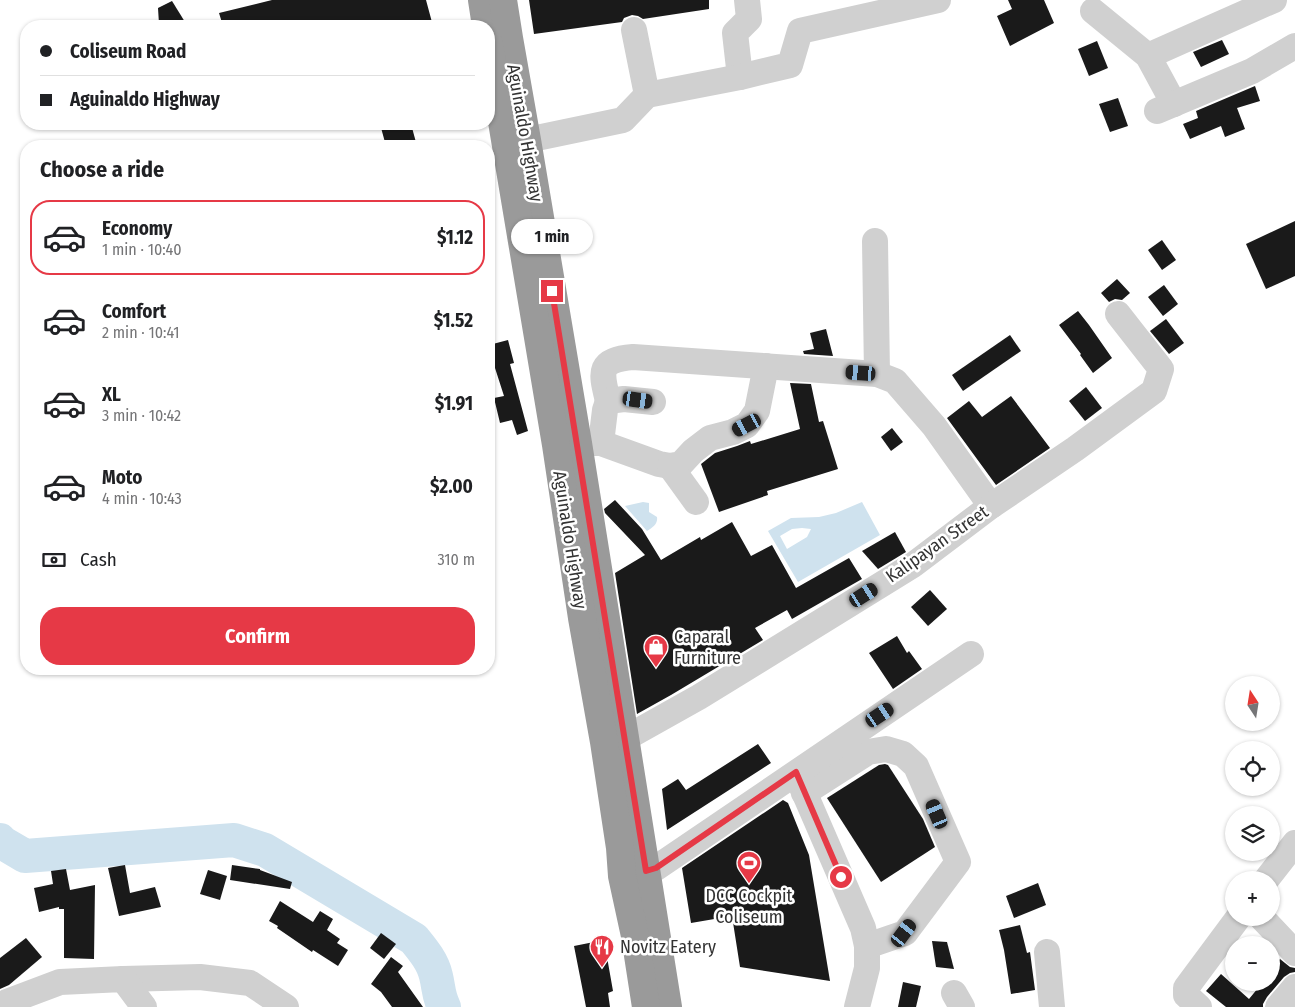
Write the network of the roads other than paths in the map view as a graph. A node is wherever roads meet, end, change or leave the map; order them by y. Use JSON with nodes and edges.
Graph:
{"nodes":[{"id":1,"x":482,"y":0,"type":"edge"},
{"id":2,"x":503,"y":0,"type":"edge"},
{"id":3,"x":747,"y":0,"type":"edge"},
{"id":4,"x":938,"y":0,"type":"edge"},
{"id":5,"x":1274,"y":0,"type":"edge"},
{"id":6,"x":1093,"y":11,"type":"dead end"},
{"id":7,"x":485,"y":20,"type":"edge"},
{"id":8,"x":634,"y":30,"type":"dead end"},
{"id":9,"x":1295,"y":46,"type":"edge"},
{"id":10,"x":1148,"y":56,"type":"junction"},
{"id":11,"x":495,"y":71,"type":"edge"},
{"id":12,"x":740,"y":77,"type":"junction"},
{"id":13,"x":647,"y":95,"type":"junction"},
{"id":14,"x":527,"y":140,"type":"junction"},
{"id":15,"x":876,"y":240,"type":"dead end"},
{"id":16,"x":1118,"y":314,"type":"dead end"},
{"id":17,"x":766,"y":366,"type":"junction"},
{"id":18,"x":878,"y":374,"type":"junction"},
{"id":19,"x":608,"y":401,"type":"junction"},
{"id":20,"x":653,"y":402,"type":"dead end"},
{"id":21,"x":578,"y":444,"type":"junction"},
{"id":22,"x":670,"y":466,"type":"junction"},
{"id":23,"x":696,"y":502,"type":"dead end"},
{"id":24,"x":990,"y":506,"type":"junction"},
{"id":25,"x":971,"y":654,"type":"dead end"},
{"id":26,"x":614,"y":739,"type":"junction"},
{"id":27,"x":800,"y":782,"type":"junction"},
{"id":28,"x":1293,"y":850,"type":"edge"},
{"id":29,"x":1274,"y":871,"type":"edge"},
{"id":30,"x":634,"y":874,"type":"junction"},
{"id":31,"x":1233,"y":926,"type":"edge"},
{"id":32,"x":1270,"y":926,"type":"edge"},
{"id":33,"x":867,"y":946,"type":"junction"},
{"id":34,"x":1047,"y":952,"type":"dead end"},
{"id":35,"x":1295,"y":953,"type":"edge"},
{"id":36,"x":123,"y":979,"type":"junction"},
{"id":37,"x":1295,"y":987,"type":"edge"},
{"id":38,"x":1192,"y":998,"type":"edge"},
{"id":39,"x":6,"y":1001,"type":"edge"},
{"id":40,"x":144,"y":1007,"type":"edge"},
{"id":41,"x":286,"y":1007,"type":"edge"},
{"id":42,"x":646,"y":1007,"type":"edge"},
{"id":43,"x":668,"y":1007,"type":"edge"},
{"id":44,"x":857,"y":1007,"type":"edge"},
{"id":45,"x":1052,"y":1007,"type":"edge"},
{"id":46,"x":1278,"y":1007,"type":"edge"}],
"edges":[{"from":1,"to":7,"type":"highway"},
{"from":2,"to":14,"type":"highway","name":"Aguinaldo Highway"},
{"from":3,"to":12,"type":"street"},
{"from":4,"to":12,"type":"street"},
{"from":5,"to":10,"type":"street"},
{"from":6,"to":10,"type":"street"},
{"from":8,"to":13,"type":"street"},
{"from":9,"to":10,"type":"street"},
{"from":11,"to":21,"type":"highway","name":"Aguinaldo Highway"},
{"from":12,"to":13,"type":"street"},
{"from":13,"to":14,"type":"street"},
{"from":14,"to":21,"type":"highway","name":"Aguinaldo Highway"},
{"from":15,"to":18,"type":"street"},
{"from":16,"to":24,"type":"street","name":"Kalipayan Street"},
{"from":17,"to":18,"type":"street"},
{"from":17,"to":19,"type":"street"},
{"from":17,"to":22,"type":"street"},
{"from":18,"to":24,"type":"street"},
{"from":19,"to":20,"type":"street"},
{"from":19,"to":21,"type":"street"},
{"from":21,"to":22,"type":"street"},
{"from":21,"to":26,"type":"highway","name":"Aguinaldo Highway"},
{"from":22,"to":23,"type":"street"},
{"from":24,"to":26,"type":"street","name":"Kalipayan Street"},
{"from":25,"to":27,"type":"street"},
{"from":26,"to":30,"type":"highway","name":"Aguinaldo Highway"},
{"from":27,"to":30,"type":"street"},
{"from":27,"to":33,"type":"street"},
{"from":27,"to":33,"type":"street"},
{"from":28,"to":29,"type":"street"},
{"from":30,"to":42,"type":"highway","name":"Aguinaldo Highway"},
{"from":30,"to":43,"type":"highway","name":"Aguinaldo Highway"},
{"from":31,"to":38,"type":"street"},
{"from":32,"to":35,"type":"street"},
{"from":33,"to":44,"type":"street"},
{"from":34,"to":45,"type":"street"},
{"from":36,"to":39,"type":"street"},
{"from":36,"to":40,"type":"street"},
{"from":36,"to":41,"type":"street"},
{"from":37,"to":46,"type":"street"}]}
